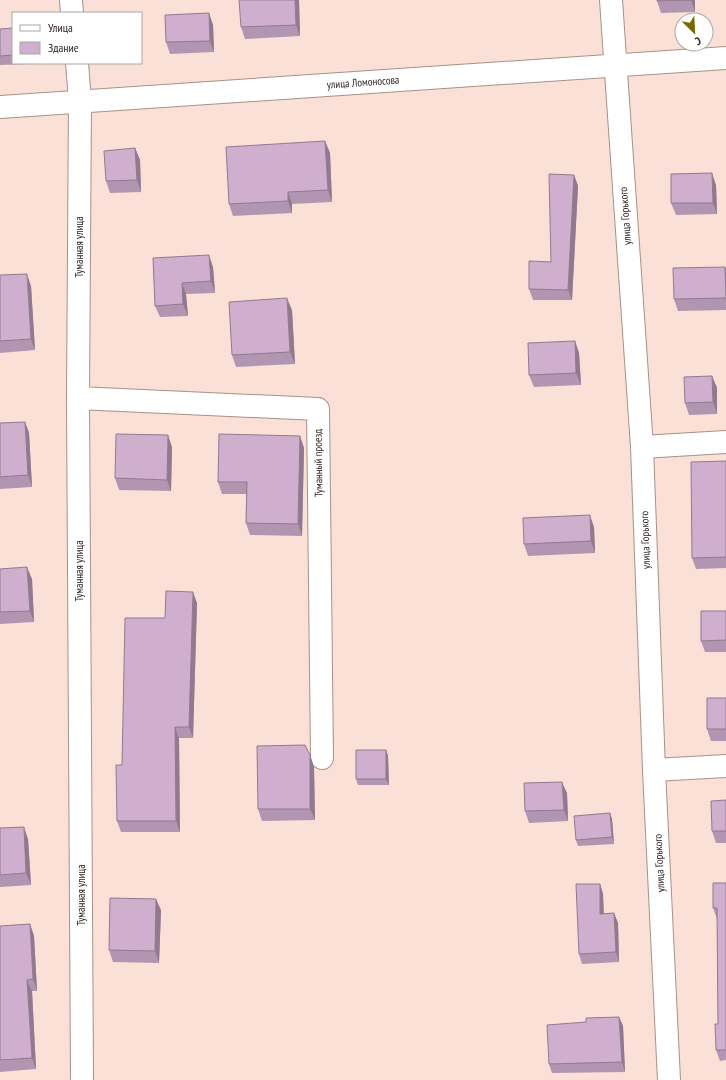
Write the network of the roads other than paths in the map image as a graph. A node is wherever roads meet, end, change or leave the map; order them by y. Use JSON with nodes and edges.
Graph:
{"nodes":[{"id":1,"x":70,"y":0,"type":"edge"},
{"id":2,"x":610,"y":0,"type":"edge"},
{"id":3,"x":72,"y":12,"type":"edge"},
{"id":4,"x":726,"y":58,"type":"edge"},
{"id":5,"x":77,"y":64,"type":"edge"},
{"id":6,"x":614,"y":65,"type":"junction"},
{"id":7,"x":80,"y":101,"type":"junction"},
{"id":8,"x":0,"y":107,"type":"edge"},
{"id":9,"x":78,"y":398,"type":"junction"},
{"id":10,"x":726,"y":442,"type":"edge"},
{"id":11,"x":642,"y":447,"type":"junction"},
{"id":12,"x":322,"y":758,"type":"dead end"},
{"id":13,"x":726,"y":766,"type":"edge"},
{"id":14,"x":654,"y":770,"type":"junction"},
{"id":15,"x":82,"y":1080,"type":"edge"},
{"id":16,"x":669,"y":1080,"type":"edge"}],
"edges":[{"from":1,"to":3,"type":"street"},
{"from":2,"to":6,"type":"street","name":"улица Горького"},
{"from":4,"to":6,"type":"street","name":"улица Ломоносова"},
{"from":5,"to":7,"type":"street","name":"Туманная улица"},
{"from":6,"to":7,"type":"street","name":"улица Ломоносова"},
{"from":6,"to":11,"type":"street","name":"улица Горького"},
{"from":7,"to":8,"type":"street","name":"улица Ломоносова"},
{"from":7,"to":9,"type":"street","name":"Туманная улица"},
{"from":9,"to":12,"type":"street","name":"Туманный проезд"},
{"from":9,"to":15,"type":"street","name":"Туманная улица"},
{"from":10,"to":11,"type":"street"},
{"from":11,"to":14,"type":"street","name":"улица Горького"},
{"from":13,"to":14,"type":"street"},
{"from":14,"to":16,"type":"street","name":"улица Горького"}]}
